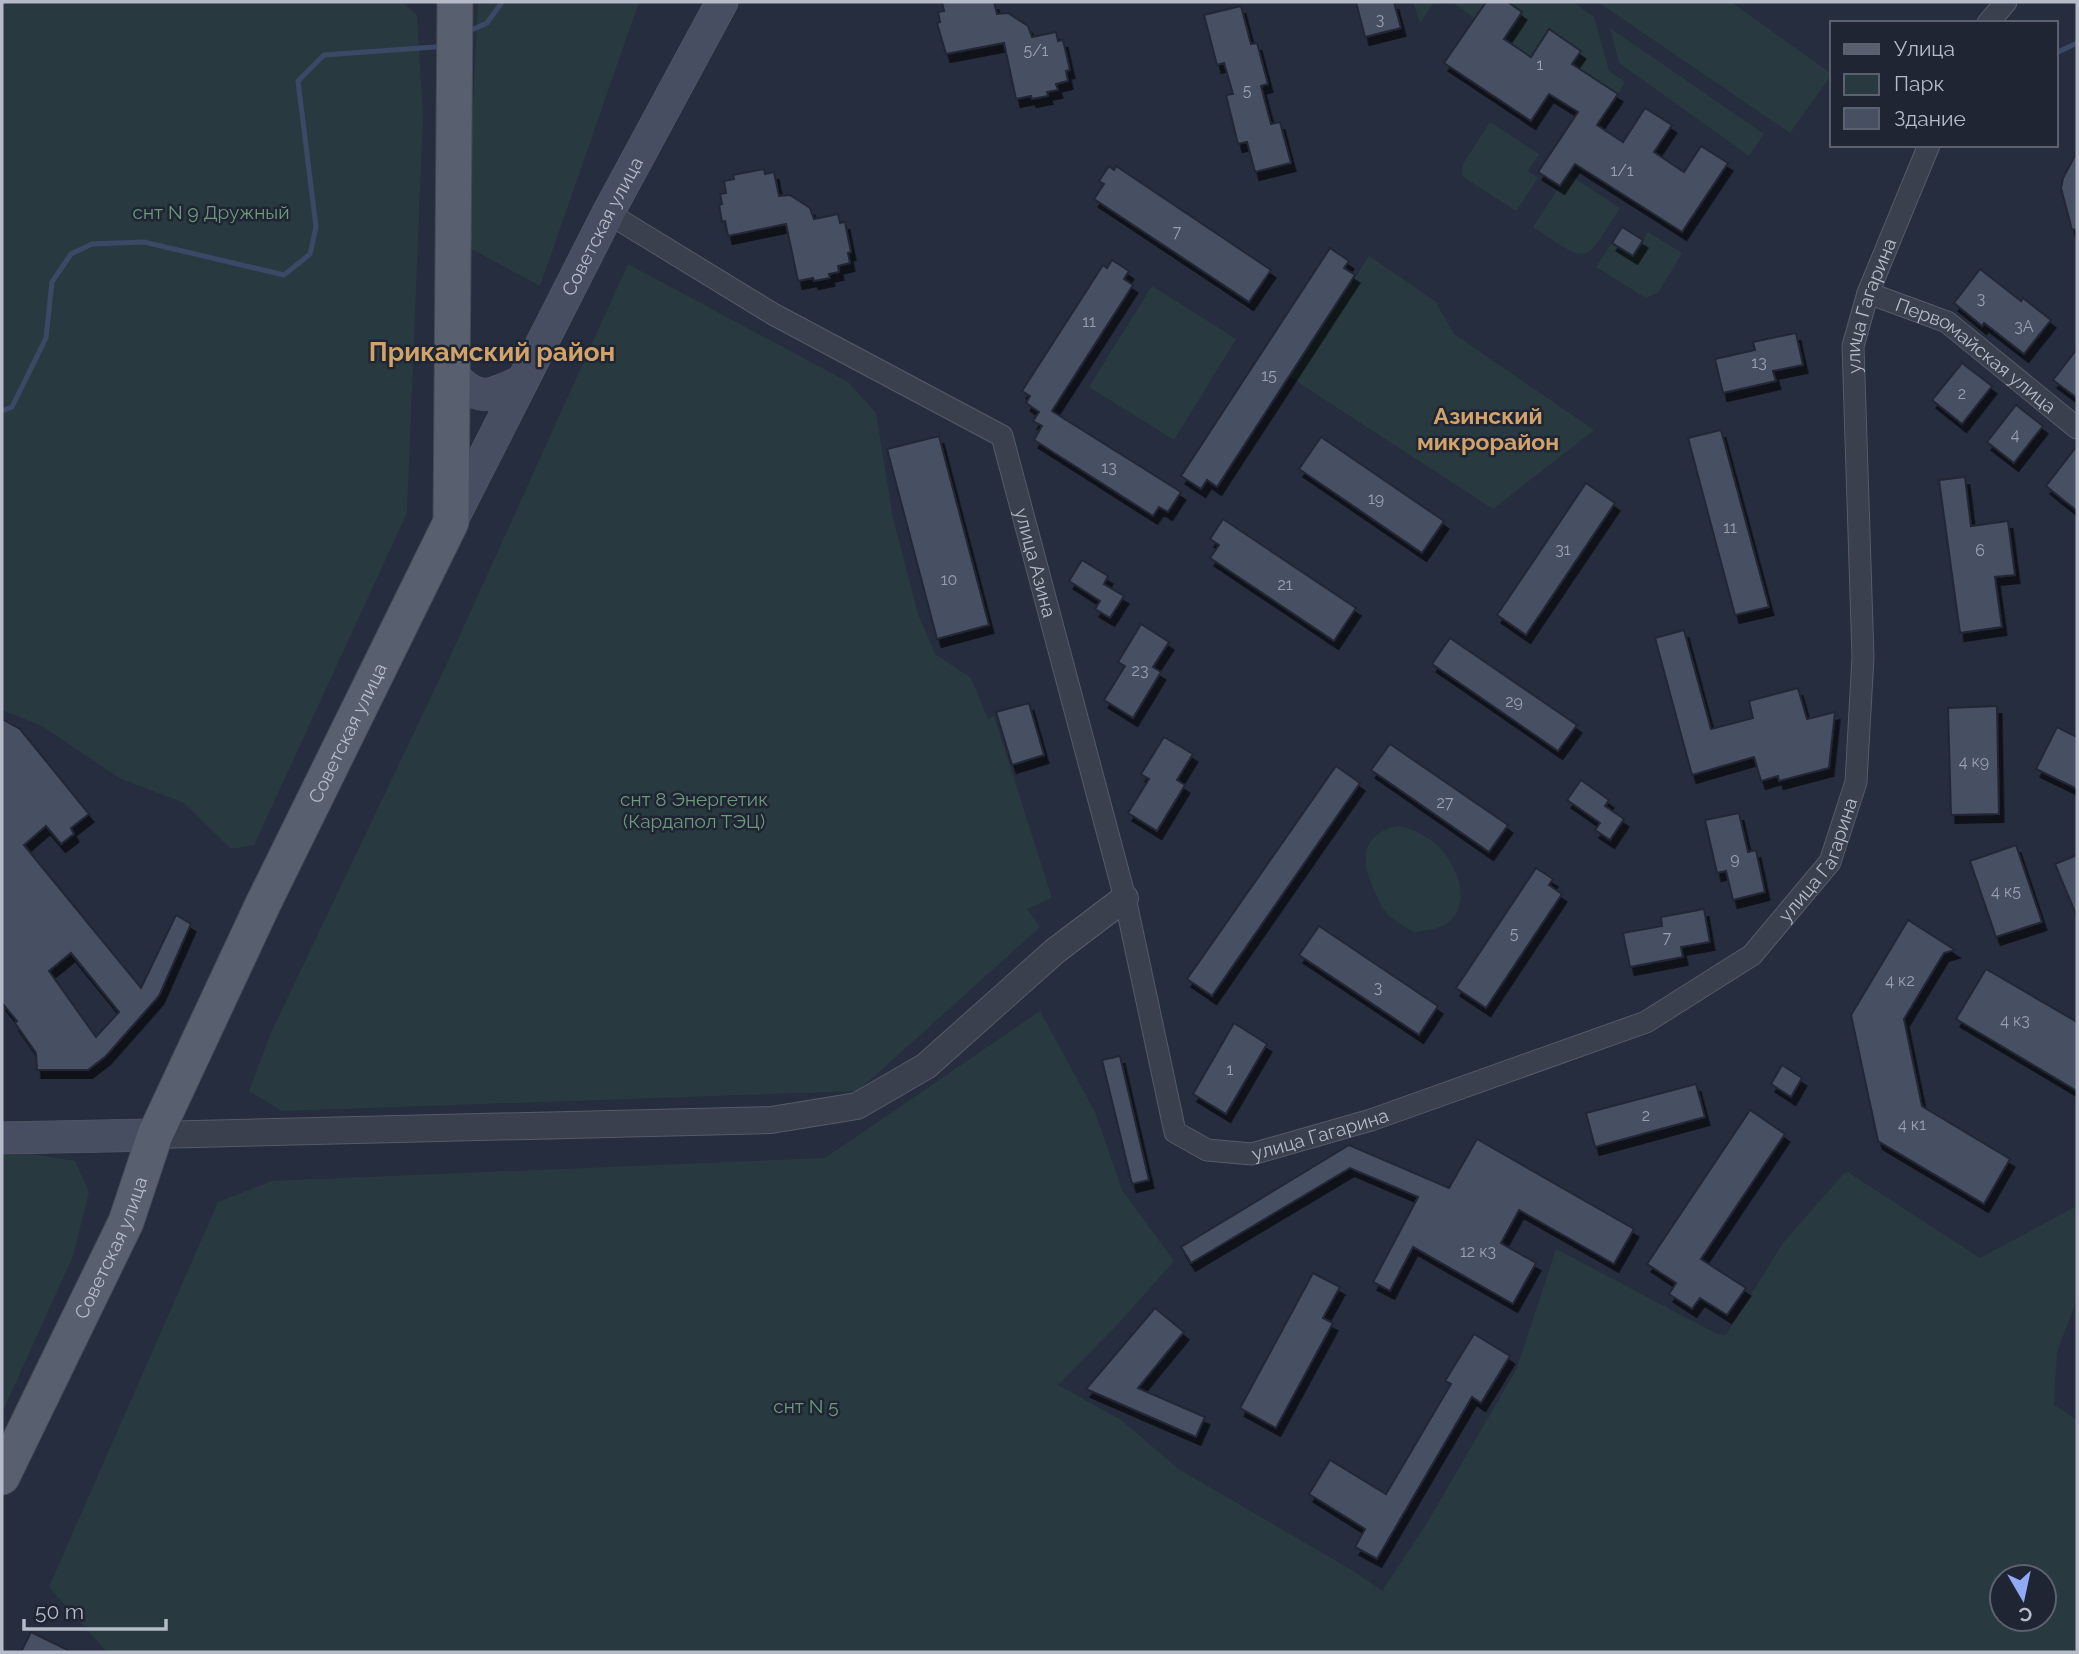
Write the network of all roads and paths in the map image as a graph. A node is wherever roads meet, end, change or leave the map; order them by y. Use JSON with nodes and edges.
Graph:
{"nodes":[{"id":1,"x":455,"y":2,"type":"edge"},
{"id":2,"x":722,"y":2,"type":"edge"},
{"id":3,"x":2006,"y":2,"type":"edge"},
{"id":4,"x":1990,"y":21,"type":"edge"},
{"id":5,"x":1928,"y":147,"type":"edge"},
{"id":6,"x":608,"y":213,"type":"junction"},
{"id":7,"x":1868,"y":293,"type":"junction"},
{"id":8,"x":452,"y":374,"type":"junction"},
{"id":9,"x":522,"y":381,"type":"junction"},
{"id":10,"x":2077,"y":428,"type":"edge"},
{"id":11,"x":450,"y":522,"type":"junction"},
{"id":12,"x":1125,"y":898,"type":"junction"},
{"id":13,"x":1175,"y":1132,"type":"joint"},
{"id":14,"x":155,"y":1135,"type":"junction"},
{"id":15,"x":2,"y":1138,"type":"edge"},
{"id":16,"x":2,"y":1477,"type":"edge"}],
"edges":[{"from":1,"to":8,"type":"main road"},
{"from":2,"to":6,"type":"main road","name":"Советская улица"},
{"from":3,"to":4,"type":"street"},
{"from":5,"to":7,"type":"street","name":"улица Гагарина"},
{"from":6,"to":9,"type":"main road","name":"Советская улица"},
{"from":6,"to":12,"type":"street","name":"улица Азина"},
{"from":7,"to":10,"type":"street","name":"Первомайская улица"},
{"from":7,"to":13,"type":"street","name":"улица Гагарина"},
{"from":8,"to":9,"type":"main road"},
{"from":8,"to":11,"type":"main road"},
{"from":9,"to":11,"type":"main road","name":"Советская улица"},
{"from":11,"to":14,"type":"main road","name":"Советская улица"},
{"from":12,"to":13,"type":"street","name":"улица Азина"},
{"from":12,"to":14,"type":"street"},
{"from":14,"to":15,"type":"main road"},
{"from":14,"to":16,"type":"main road","name":"Советская улица"}]}
